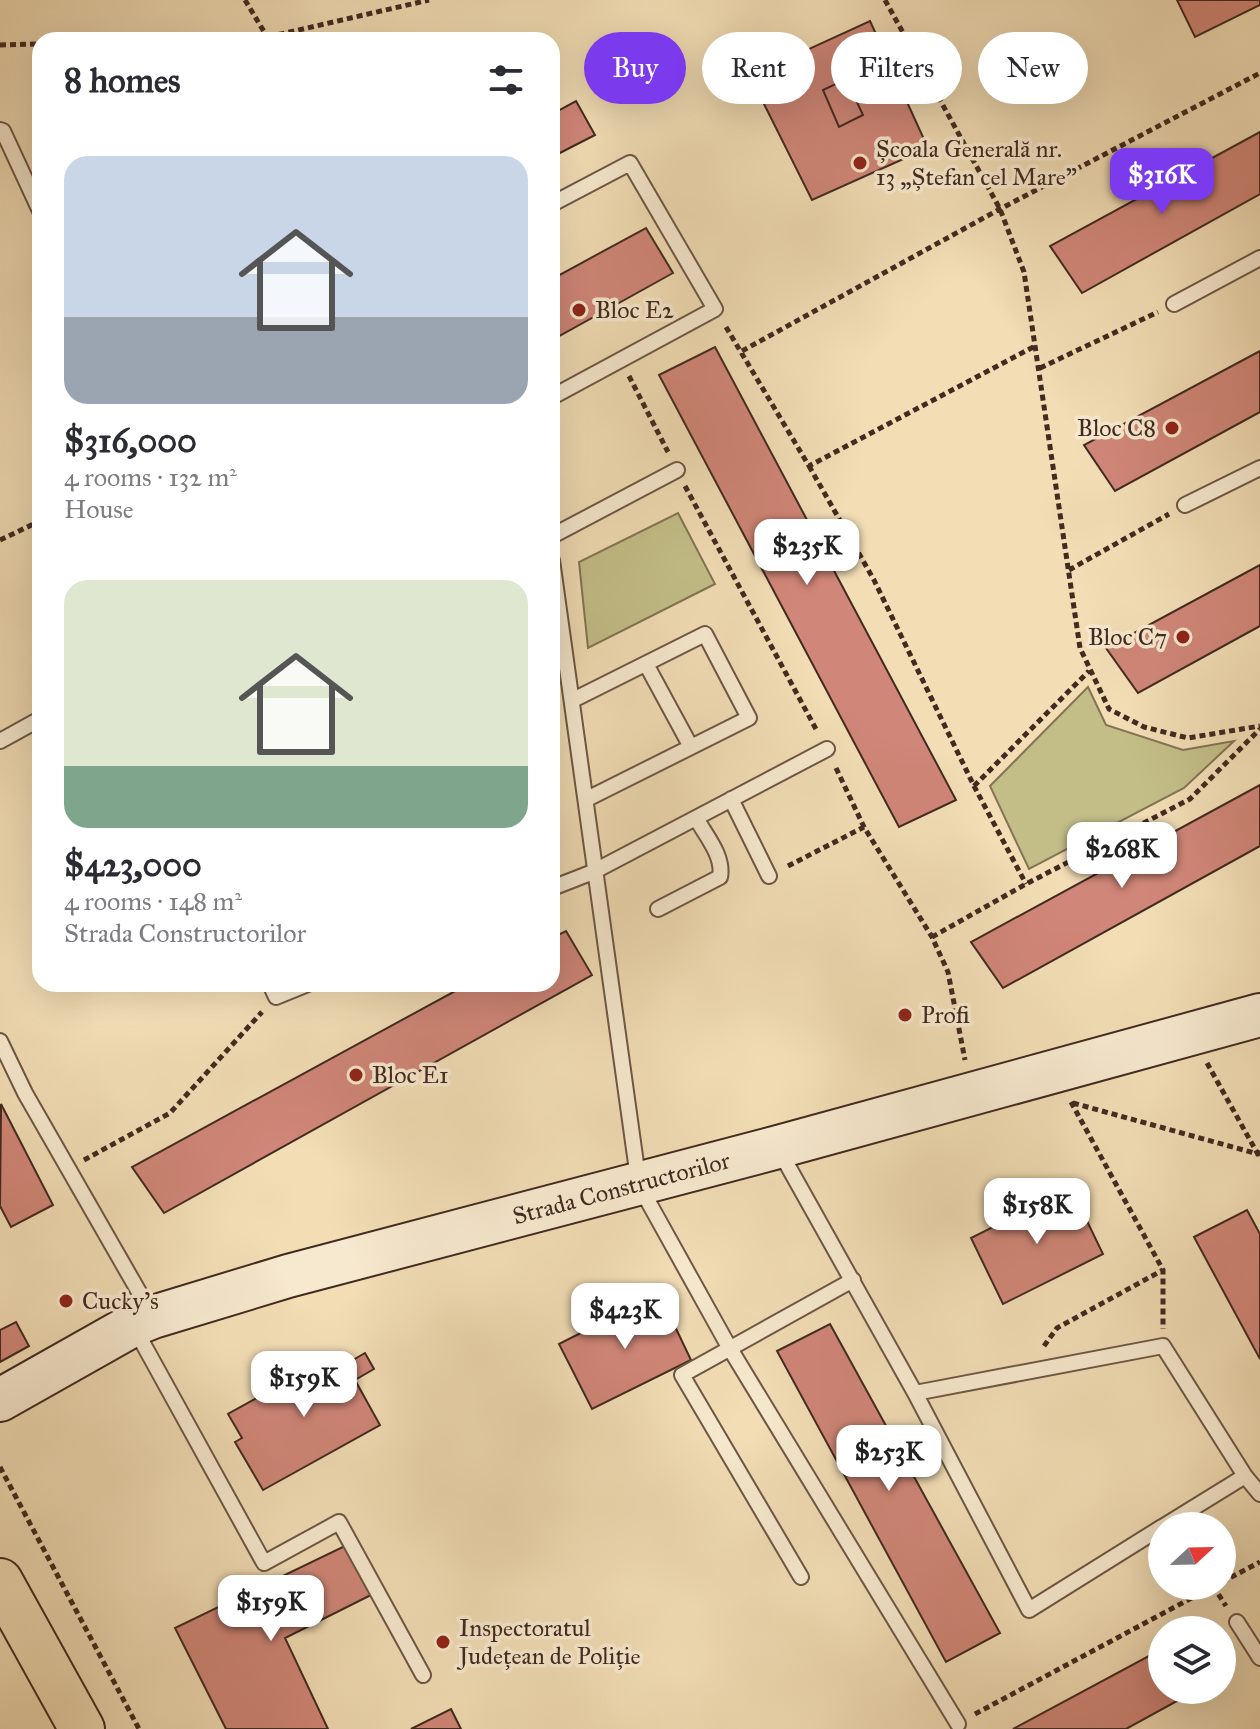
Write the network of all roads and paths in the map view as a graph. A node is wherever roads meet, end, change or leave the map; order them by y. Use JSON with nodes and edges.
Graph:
{"nodes":[{"id":1,"x":245,"y":0,"type":"edge"},
{"id":2,"x":429,"y":0,"type":"edge"},
{"id":3,"x":885,"y":0,"type":"edge"},
{"id":4,"x":265,"y":32,"type":"edge"},
{"id":5,"x":294,"y":32,"type":"edge"},
{"id":6,"x":32,"y":44,"type":"edge"},
{"id":7,"x":0,"y":45,"type":"edge"},
{"id":8,"x":1260,"y":73,"type":"edge"},
{"id":9,"x":0,"y":130,"type":"edge"},
{"id":10,"x":32,"y":194,"type":"edge"},
{"id":11,"x":560,"y":200,"type":"edge"},
{"id":12,"x":1000,"y":209,"type":"junction"},
{"id":13,"x":1260,"y":258,"type":"edge"},
{"id":14,"x":1174,"y":304,"type":"joint"},
{"id":15,"x":715,"y":309,"type":"junction"},
{"id":16,"x":1037,"y":345,"type":"junction"},
{"id":17,"x":742,"y":351,"type":"junction"},
{"id":18,"x":621,"y":360,"type":"junction"},
{"id":19,"x":1040,"y":368,"type":"junction"},
{"id":20,"x":560,"y":393,"type":"edge"},
{"id":21,"x":809,"y":466,"type":"junction"},
{"id":22,"x":1260,"y":468,"type":"edge"},
{"id":23,"x":677,"y":470,"type":"junction"},
{"id":24,"x":1185,"y":505,"type":"joint"},
{"id":25,"x":32,"y":525,"type":"edge"},
{"id":26,"x":560,"y":532,"type":"edge"},
{"id":27,"x":0,"y":540,"type":"edge"},
{"id":28,"x":1069,"y":570,"type":"junction"},
{"id":29,"x":560,"y":621,"type":"edge"},
{"id":30,"x":646,"y":664,"type":"junction"},
{"id":31,"x":1090,"y":671,"type":"junction"},
{"id":32,"x":573,"y":700,"type":"junction"},
{"id":33,"x":32,"y":723,"type":"edge"},
{"id":34,"x":1260,"y":728,"type":"edge"},
{"id":35,"x":0,"y":741,"type":"edge"},
{"id":36,"x":691,"y":747,"type":"junction"},
{"id":37,"x":827,"y":749,"type":"junction"},
{"id":38,"x":974,"y":786,"type":"junction"},
{"id":39,"x":587,"y":799,"type":"junction"},
{"id":40,"x":731,"y":799,"type":"junction"},
{"id":41,"x":696,"y":818,"type":"junction"},
{"id":42,"x":864,"y":827,"type":"junction"},
{"id":43,"x":593,"y":872,"type":"junction"},
{"id":44,"x":769,"y":876,"type":"joint"},
{"id":45,"x":1026,"y":884,"type":"junction"},
{"id":46,"x":560,"y":885,"type":"edge"},
{"id":47,"x":658,"y":909,"type":"dead end"},
{"id":48,"x":932,"y":937,"type":"junction"},
{"id":49,"x":271,"y":992,"type":"edge"},
{"id":50,"x":1260,"y":1015,"type":"edge"},
{"id":51,"x":1191,"y":1034,"type":"junction"},
{"id":52,"x":0,"y":1041,"type":"edge"},
{"id":53,"x":1064,"y":1087,"type":"junction"},
{"id":54,"x":972,"y":1093,"type":"junction"},
{"id":55,"x":778,"y":1147,"type":"junction"},
{"id":56,"x":1259,"y":1154,"type":"edge"},
{"id":57,"x":68,"y":1169,"type":"junction"},
{"id":58,"x":639,"y":1185,"type":"junction"},
{"id":59,"x":1163,"y":1270,"type":"junction"},
{"id":60,"x":853,"y":1280,"type":"junction"},
{"id":61,"x":143,"y":1321,"type":"junction"},
{"id":62,"x":1163,"y":1346,"type":"junction"},
{"id":63,"x":729,"y":1347,"type":"junction"},
{"id":64,"x":1025,"y":1370,"type":"junction"},
{"id":65,"x":915,"y":1393,"type":"junction"},
{"id":66,"x":0,"y":1400,"type":"edge"},
{"id":67,"x":0,"y":1467,"type":"edge"},
{"id":68,"x":1245,"y":1476,"type":"junction"},
{"id":69,"x":1260,"y":1494,"type":"edge"},
{"id":70,"x":1187,"y":1512,"type":"edge"},
{"id":71,"x":1148,"y":1536,"type":"edge"},
{"id":72,"x":1260,"y":1562,"type":"edge"},
{"id":73,"x":1236,"y":1575,"type":"edge"},
{"id":74,"x":801,"y":1577,"type":"dead end"},
{"id":75,"x":0,"y":1581,"type":"edge"},
{"id":76,"x":1188,"y":1600,"type":"edge"},
{"id":77,"x":1237,"y":1622,"type":"dead end"},
{"id":78,"x":1260,"y":1658,"type":"edge"},
{"id":79,"x":423,"y":1675,"type":"dead end"},
{"id":80,"x":958,"y":1724,"type":"joint"},
{"id":81,"x":82,"y":1729,"type":"edge"},
{"id":82,"x":139,"y":1729,"type":"edge"}],
"edges":[{"from":1,"to":4,"type":"path"},
{"from":2,"to":5,"type":"path"},
{"from":3,"to":12,"type":"path"},
{"from":6,"to":7,"type":"path"},
{"from":8,"to":12,"type":"path"},
{"from":9,"to":10,"type":"lane"},
{"from":11,"to":15,"type":"lane"},
{"from":12,"to":16,"type":"path"},
{"from":12,"to":17,"type":"path"},
{"from":13,"to":14,"type":"lane"},
{"from":14,"to":19,"type":"path"},
{"from":15,"to":17,"type":"path"},
{"from":15,"to":18,"type":"lane"},
{"from":16,"to":19,"type":"path"},
{"from":16,"to":21,"type":"path"},
{"from":17,"to":21,"type":"path"},
{"from":18,"to":20,"type":"lane"},
{"from":18,"to":23,"type":"path"},
{"from":19,"to":28,"type":"path"},
{"from":21,"to":38,"type":"path"},
{"from":22,"to":24,"type":"lane"},
{"from":23,"to":26,"type":"lane"},
{"from":23,"to":37,"type":"path"},
{"from":24,"to":28,"type":"path"},
{"from":25,"to":27,"type":"path"},
{"from":28,"to":31,"type":"path"},
{"from":29,"to":32,"type":"lane"},
{"from":30,"to":32,"type":"lane"},
{"from":30,"to":36,"type":"lane"},
{"from":30,"to":36,"type":"lane"},
{"from":31,"to":34,"type":"path"},
{"from":31,"to":38,"type":"path"},
{"from":32,"to":39,"type":"lane"},
{"from":33,"to":35,"type":"lane"},
{"from":34,"to":45,"type":"path"},
{"from":36,"to":39,"type":"lane"},
{"from":37,"to":40,"type":"lane"},
{"from":37,"to":42,"type":"path"},
{"from":38,"to":45,"type":"path"},
{"from":39,"to":43,"type":"lane"},
{"from":40,"to":41,"type":"lane"},
{"from":40,"to":44,"type":"lane"},
{"from":41,"to":43,"type":"lane"},
{"from":41,"to":47,"type":"lane"},
{"from":42,"to":44,"type":"path"},
{"from":42,"to":48,"type":"path"},
{"from":43,"to":46,"type":"lane"},
{"from":43,"to":58,"type":"lane"},
{"from":45,"to":48,"type":"path"},
{"from":48,"to":54,"type":"path"},
{"from":49,"to":57,"type":"path"},
{"from":50,"to":51,"type":"street","name":"Strada Constructorilor"},
{"from":51,"to":53,"type":"street","name":"Strada Constructorilor"},
{"from":51,"to":56,"type":"path"},
{"from":52,"to":57,"type":"lane"},
{"from":53,"to":54,"type":"street","name":"Strada Constructorilor"},
{"from":53,"to":56,"type":"path"},
{"from":53,"to":59,"type":"path"},
{"from":54,"to":55,"type":"street","name":"Strada Constructorilor"},
{"from":55,"to":58,"type":"street","name":"Strada Constructorilor"},
{"from":55,"to":60,"type":"lane"},
{"from":57,"to":61,"type":"lane"},
{"from":58,"to":61,"type":"street","name":"Strada Constructorilor"},
{"from":58,"to":63,"type":"lane"},
{"from":59,"to":62,"type":"path"},
{"from":59,"to":64,"type":"path"},
{"from":60,"to":63,"type":"lane"},
{"from":60,"to":65,"type":"lane"},
{"from":61,"to":66,"type":"street","name":"Strada Constructorilor"},
{"from":61,"to":79,"type":"lane"},
{"from":62,"to":64,"type":"lane"},
{"from":62,"to":68,"type":"lane"},
{"from":63,"to":74,"type":"lane"},
{"from":63,"to":80,"type":"lane"},
{"from":64,"to":65,"type":"lane"},
{"from":65,"to":71,"type":"lane"},
{"from":67,"to":82,"type":"path"},
{"from":68,"to":69,"type":"lane"},
{"from":68,"to":70,"type":"lane"},
{"from":72,"to":73,"type":"path"},
{"from":75,"to":81,"type":"main road"},
{"from":76,"to":80,"type":"path"},
{"from":77,"to":78,"type":"lane"}]}
